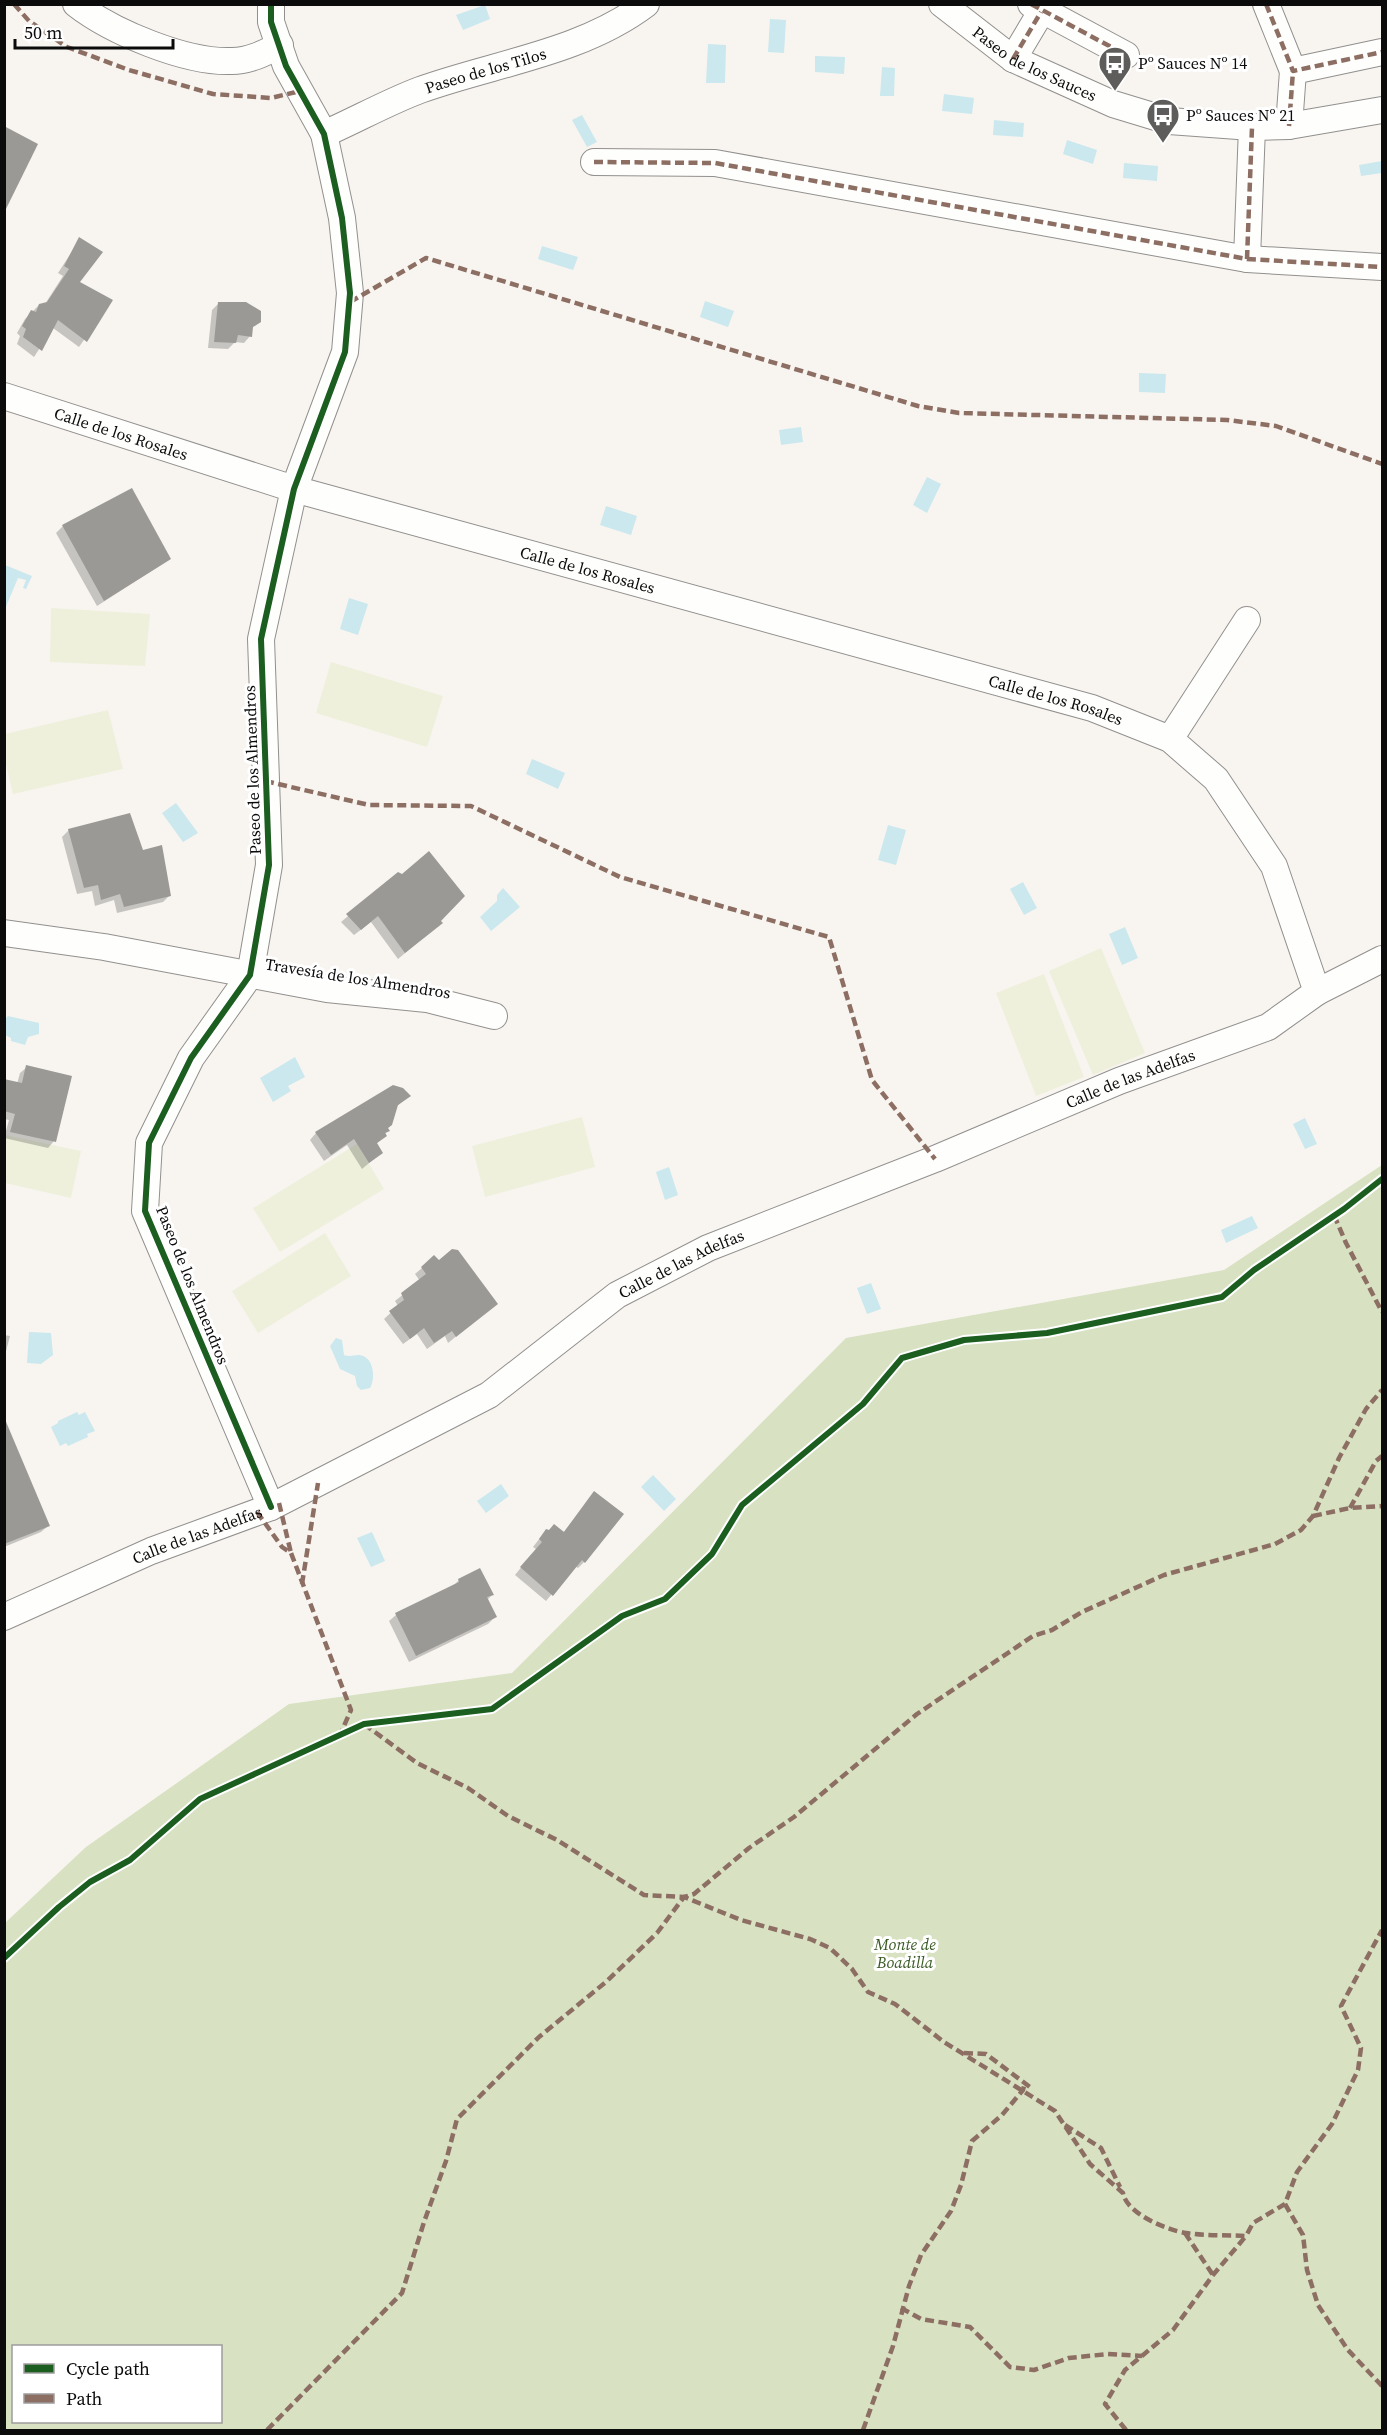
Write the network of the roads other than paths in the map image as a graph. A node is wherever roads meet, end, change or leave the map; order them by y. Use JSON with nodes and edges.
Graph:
{"nodes":[{"id":1,"x":76,"y":4,"type":"edge"},
{"id":2,"x":271,"y":4,"type":"edge"},
{"id":3,"x":646,"y":4,"type":"edge"},
{"id":4,"x":942,"y":4,"type":"edge"},
{"id":5,"x":1266,"y":4,"type":"edge"},
{"id":6,"x":1036,"y":8,"type":"edge"},
{"id":7,"x":280,"y":45,"type":"junction"},
{"id":8,"x":1383,"y":52,"type":"edge"},
{"id":9,"x":1126,"y":55,"type":"dead end"},
{"id":10,"x":1013,"y":59,"type":"junction"},
{"id":11,"x":1293,"y":71,"type":"junction"},
{"id":12,"x":1383,"y":110,"type":"edge"},
{"id":13,"x":1289,"y":126,"type":"junction"},
{"id":14,"x":1252,"y":127,"type":"junction"},
{"id":15,"x":324,"y":134,"type":"junction"},
{"id":16,"x":594,"y":162,"type":"dead end"},
{"id":17,"x":1247,"y":259,"type":"junction"},
{"id":18,"x":1383,"y":267,"type":"edge"},
{"id":19,"x":4,"y":396,"type":"edge"},
{"id":20,"x":294,"y":489,"type":"junction"},
{"id":21,"x":1248,"y":620,"type":"dead end"},
{"id":22,"x":1170,"y":740,"type":"junction"},
{"id":23,"x":4,"y":933,"type":"edge"},
{"id":24,"x":1383,"y":959,"type":"edge"},
{"id":25,"x":250,"y":975,"type":"junction"},
{"id":26,"x":1317,"y":992,"type":"junction"},
{"id":27,"x":494,"y":1016,"type":"dead end"},
{"id":28,"x":271,"y":1507,"type":"junction"},
{"id":29,"x":4,"y":1617,"type":"edge"}],
"edges":[{"from":1,"to":7,"type":"street"},
{"from":2,"to":7,"type":"street","name":"Paseo de los Almendros"},
{"from":3,"to":15,"type":"street","name":"Paseo de los Tilos"},
{"from":4,"to":10,"type":"street","name":"Paseo de los Sauces"},
{"from":5,"to":11,"type":"street"},
{"from":6,"to":9,"type":"street"},
{"from":6,"to":10,"type":"street"},
{"from":7,"to":15,"type":"street","name":"Paseo de los Almendros"},
{"from":8,"to":11,"type":"street"},
{"from":10,"to":14,"type":"street","name":"Paseo de los Sauces"},
{"from":11,"to":13,"type":"street"},
{"from":12,"to":13,"type":"street","name":"Paseo de los Sauces"},
{"from":13,"to":14,"type":"street","name":"Paseo de los Sauces"},
{"from":14,"to":17,"type":"street"},
{"from":15,"to":20,"type":"street","name":"Paseo de los Almendros"},
{"from":16,"to":17,"type":"street"},
{"from":17,"to":18,"type":"street"},
{"from":19,"to":20,"type":"street","name":"Calle de los Rosales"},
{"from":20,"to":22,"type":"street","name":"Calle de los Rosales"},
{"from":20,"to":25,"type":"street","name":"Paseo de los Almendros"},
{"from":21,"to":22,"type":"street"},
{"from":22,"to":26,"type":"street","name":"Calle de los Rosales"},
{"from":23,"to":25,"type":"street","name":"Travesía de los Almendros"},
{"from":24,"to":26,"type":"street","name":"Calle de las Adelfas"},
{"from":25,"to":27,"type":"street","name":"Travesía de los Almendros"},
{"from":25,"to":28,"type":"street","name":"Paseo de los Almendros"},
{"from":26,"to":28,"type":"street","name":"Calle de las Adelfas"},
{"from":28,"to":29,"type":"street","name":"Calle de las Adelfas"}]}
